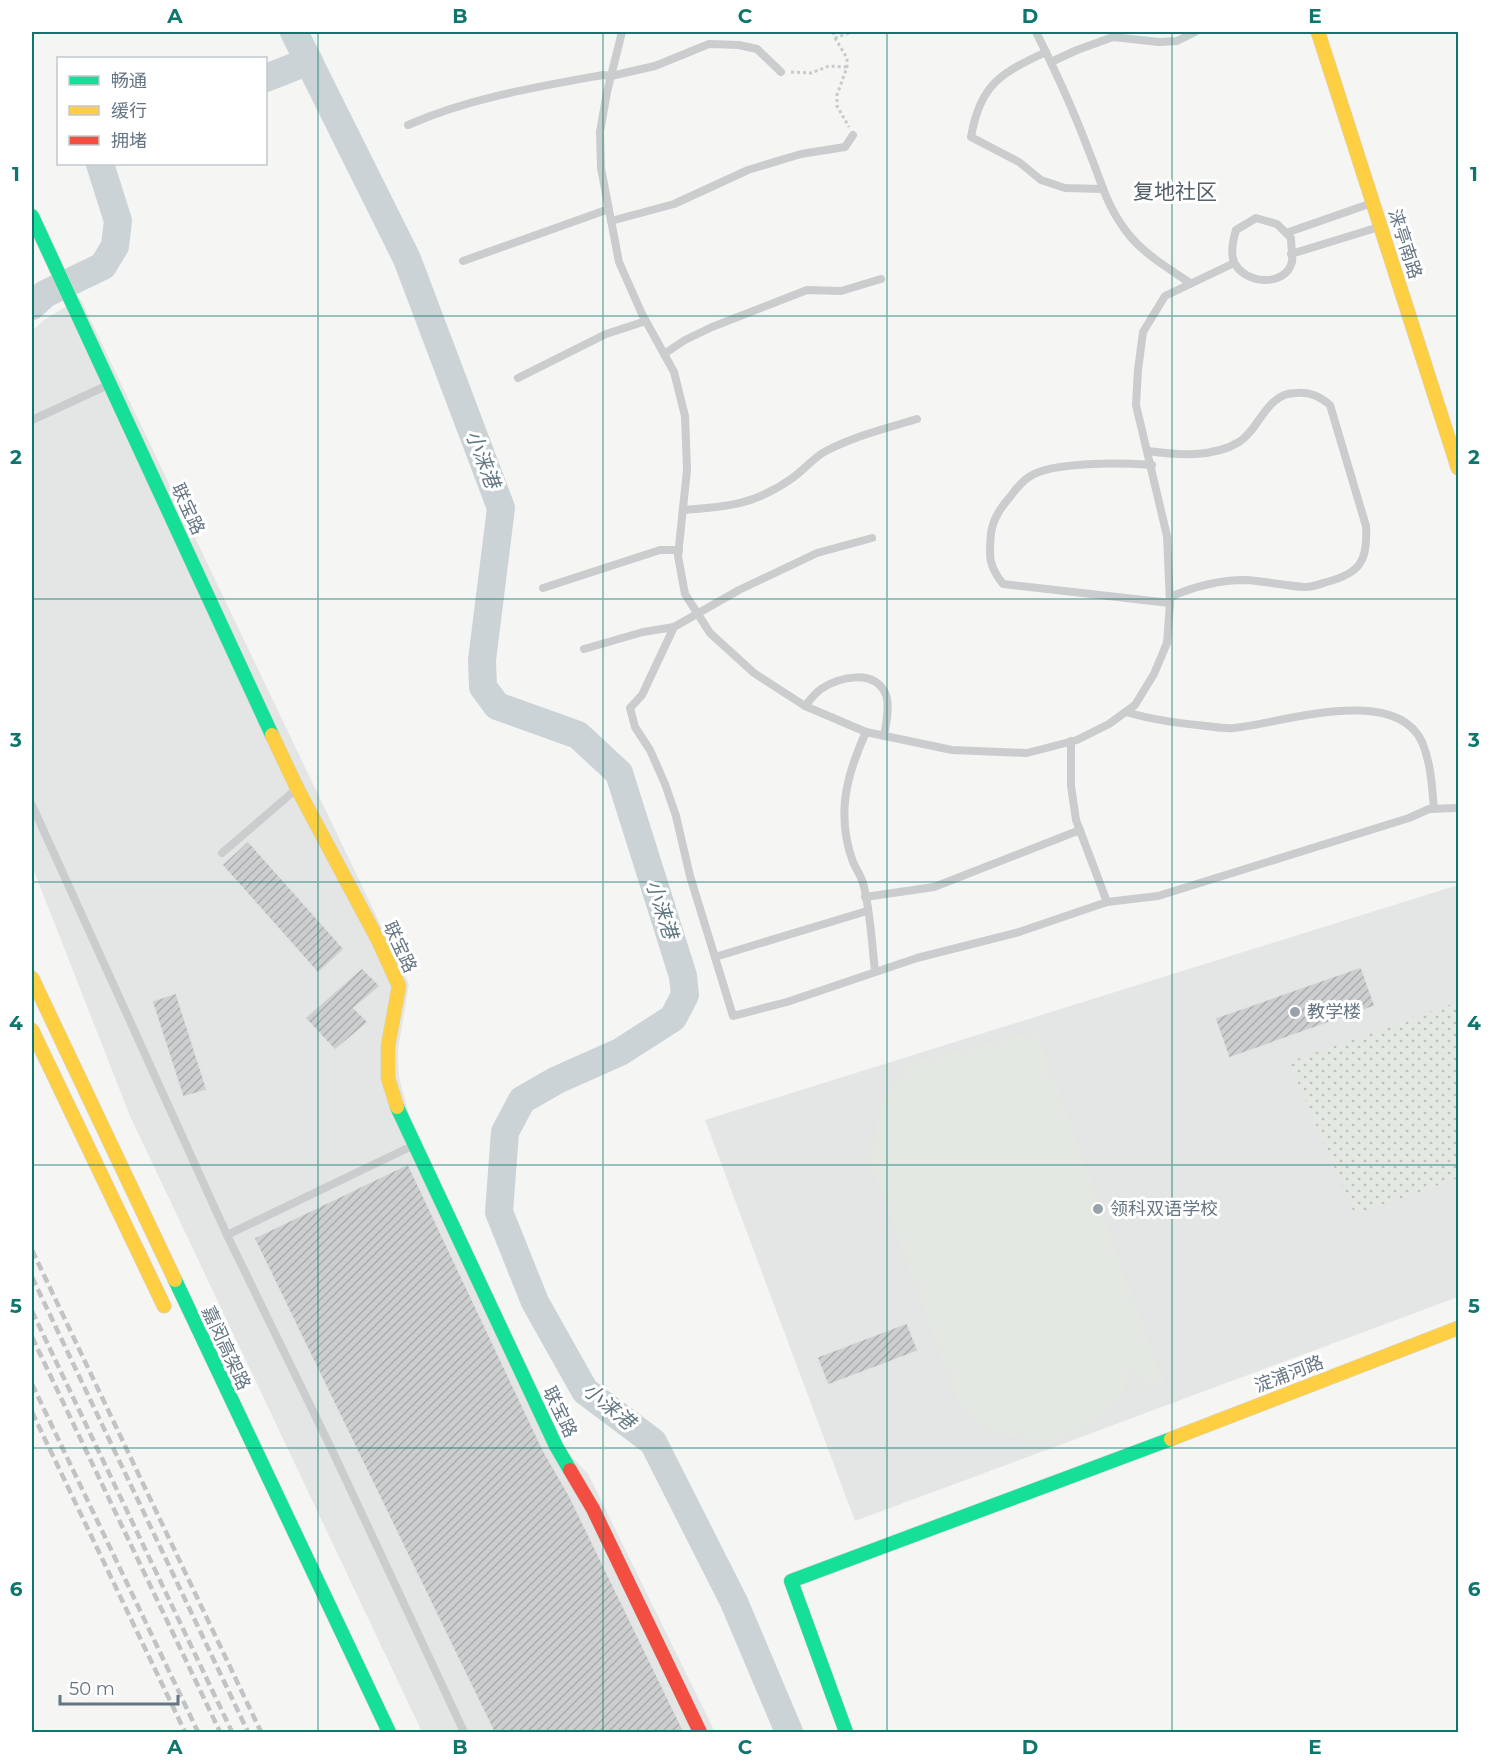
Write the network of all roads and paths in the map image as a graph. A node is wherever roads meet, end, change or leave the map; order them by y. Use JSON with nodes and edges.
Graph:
{"nodes":[{"id":1,"x":622,"y":32,"type":"edge"},
{"id":2,"x":833,"y":32,"type":"edge"},
{"id":3,"x":852,"y":32,"type":"edge"},
{"id":4,"x":1036,"y":32,"type":"edge"},
{"id":5,"x":1195,"y":32,"type":"edge"},
{"id":6,"x":1318,"y":32,"type":"edge"},
{"id":7,"x":836,"y":38,"type":"junction"},
{"id":8,"x":1046,"y":51,"type":"junction"},
{"id":9,"x":1051,"y":62,"type":"junction"},
{"id":10,"x":847,"y":67,"type":"junction"},
{"id":11,"x":781,"y":72,"type":"joint"},
{"id":12,"x":611,"y":76,"type":"junction"},
{"id":13,"x":408,"y":125,"type":"dead end"},
{"id":14,"x":853,"y":135,"type":"joint"},
{"id":15,"x":1102,"y":189,"type":"junction"},
{"id":16,"x":1373,"y":203,"type":"junction"},
{"id":17,"x":609,"y":209,"type":"junction"},
{"id":18,"x":32,"y":216,"type":"edge"},
{"id":19,"x":611,"y":221,"type":"junction"},
{"id":20,"x":1381,"y":226,"type":"junction"},
{"id":21,"x":1286,"y":233,"type":"junction"},
{"id":22,"x":1291,"y":254,"type":"junction"},
{"id":23,"x":463,"y":261,"type":"dead end"},
{"id":24,"x":1234,"y":263,"type":"junction"},
{"id":25,"x":881,"y":279,"type":"dead end"},
{"id":26,"x":1190,"y":283,"type":"junction"},
{"id":27,"x":646,"y":321,"type":"junction"},
{"id":28,"x":664,"y":354,"type":"junction"},
{"id":29,"x":518,"y":378,"type":"dead end"},
{"id":30,"x":109,"y":384,"type":"junction"},
{"id":31,"x":917,"y":419,"type":"dead end"},
{"id":32,"x":32,"y":420,"type":"edge"},
{"id":33,"x":1148,"y":451,"type":"junction"},
{"id":34,"x":1152,"y":465,"type":"junction"},
{"id":35,"x":1458,"y":468,"type":"edge"},
{"id":36,"x":683,"y":510,"type":"junction"},
{"id":37,"x":872,"y":538,"type":"dead end"},
{"id":38,"x":679,"y":550,"type":"junction"},
{"id":39,"x":543,"y":588,"type":"dead end"},
{"id":40,"x":1170,"y":600,"type":"junction"},
{"id":41,"x":698,"y":613,"type":"junction"},
{"id":42,"x":674,"y":627,"type":"junction"},
{"id":43,"x":584,"y":649,"type":"dead end"},
{"id":44,"x":805,"y":706,"type":"junction"},
{"id":45,"x":1126,"y":712,"type":"junction"},
{"id":46,"x":866,"y":732,"type":"junction"},
{"id":47,"x":884,"y":736,"type":"junction"},
{"id":48,"x":1071,"y":741,"type":"junction"},
{"id":49,"x":297,"y":788,"type":"junction"},
{"id":50,"x":32,"y":805,"type":"edge"},
{"id":51,"x":1458,"y":808,"type":"edge"},
{"id":52,"x":1434,"y":809,"type":"junction"},
{"id":53,"x":1080,"y":831,"type":"junction"},
{"id":54,"x":222,"y":853,"type":"dead end"},
{"id":55,"x":865,"y":897,"type":"junction"},
{"id":56,"x":1107,"y":902,"type":"junction"},
{"id":57,"x":867,"y":911,"type":"junction"},
{"id":58,"x":716,"y":957,"type":"junction"},
{"id":59,"x":875,"y":971,"type":"junction"},
{"id":60,"x":32,"y":978,"type":"edge"},
{"id":61,"x":32,"y":1030,"type":"edge"},
{"id":62,"x":413,"y":1145,"type":"junction"},
{"id":63,"x":227,"y":1235,"type":"junction"},
{"id":64,"x":172,"y":1322,"type":"dead end"},
{"id":65,"x":1458,"y":1328,"type":"edge"},
{"id":66,"x":389,"y":1732,"type":"edge"},
{"id":67,"x":464,"y":1732,"type":"edge"},
{"id":68,"x":700,"y":1732,"type":"edge"},
{"id":69,"x":846,"y":1732,"type":"edge"}],
"edges":[{"from":1,"to":12,"type":"lane"},
{"from":2,"to":7,"type":"path"},
{"from":3,"to":7,"type":"path"},
{"from":4,"to":8,"type":"lane"},
{"from":5,"to":9,"type":"lane"},
{"from":6,"to":16,"type":"main road","name":"涞亭南路"},
{"from":7,"to":10,"type":"path"},
{"from":8,"to":9,"type":"lane"},
{"from":8,"to":15,"type":"lane"},
{"from":9,"to":15,"type":"lane"},
{"from":10,"to":11,"type":"path"},
{"from":10,"to":14,"type":"path"},
{"from":11,"to":12,"type":"lane"},
{"from":12,"to":13,"type":"lane"},
{"from":12,"to":17,"type":"lane"},
{"from":14,"to":19,"type":"lane"},
{"from":15,"to":26,"type":"lane"},
{"from":16,"to":20,"type":"main road","name":"涞亭南路"},
{"from":16,"to":21,"type":"lane"},
{"from":17,"to":19,"type":"lane"},
{"from":17,"to":23,"type":"lane"},
{"from":18,"to":30,"type":"main road","name":"联宝路"},
{"from":19,"to":27,"type":"lane"},
{"from":20,"to":22,"type":"lane"},
{"from":20,"to":35,"type":"main road","name":"涞亭南路"},
{"from":21,"to":22,"type":"lane"},
{"from":21,"to":24,"type":"lane"},
{"from":22,"to":24,"type":"lane"},
{"from":24,"to":26,"type":"lane"},
{"from":25,"to":28,"type":"lane"},
{"from":26,"to":33,"type":"lane"},
{"from":27,"to":28,"type":"lane"},
{"from":27,"to":29,"type":"lane"},
{"from":28,"to":36,"type":"lane"},
{"from":30,"to":32,"type":"lane"},
{"from":30,"to":49,"type":"main road","name":"联宝路"},
{"from":31,"to":36,"type":"lane"},
{"from":33,"to":34,"type":"lane"},
{"from":33,"to":40,"type":"lane"},
{"from":34,"to":40,"type":"lane"},
{"from":34,"to":40,"type":"lane"},
{"from":36,"to":38,"type":"lane"},
{"from":37,"to":41,"type":"lane"},
{"from":38,"to":39,"type":"lane"},
{"from":38,"to":41,"type":"lane"},
{"from":40,"to":45,"type":"lane"},
{"from":41,"to":42,"type":"lane"},
{"from":41,"to":44,"type":"lane"},
{"from":42,"to":43,"type":"lane"},
{"from":42,"to":58,"type":"lane"},
{"from":44,"to":46,"type":"lane"},
{"from":44,"to":47,"type":"lane"},
{"from":45,"to":48,"type":"lane"},
{"from":45,"to":52,"type":"lane"},
{"from":46,"to":47,"type":"lane"},
{"from":46,"to":55,"type":"lane"},
{"from":47,"to":48,"type":"lane"},
{"from":48,"to":53,"type":"lane"},
{"from":49,"to":54,"type":"lane"},
{"from":49,"to":62,"type":"main road","name":"联宝路"},
{"from":50,"to":63,"type":"lane"},
{"from":51,"to":52,"type":"lane"},
{"from":52,"to":56,"type":"lane"},
{"from":53,"to":55,"type":"lane"},
{"from":53,"to":56,"type":"lane"},
{"from":55,"to":57,"type":"lane"},
{"from":56,"to":59,"type":"lane"},
{"from":57,"to":58,"type":"lane"},
{"from":57,"to":59,"type":"lane"},
{"from":58,"to":59,"type":"lane"},
{"from":60,"to":66,"type":"main road","name":"嘉闵高架路"},
{"from":61,"to":64,"type":"main road"},
{"from":62,"to":63,"type":"lane"},
{"from":62,"to":68,"type":"main road","name":"联宝路"},
{"from":63,"to":67,"type":"lane"},
{"from":65,"to":69,"type":"main road","name":"淀浦河路"}]}
